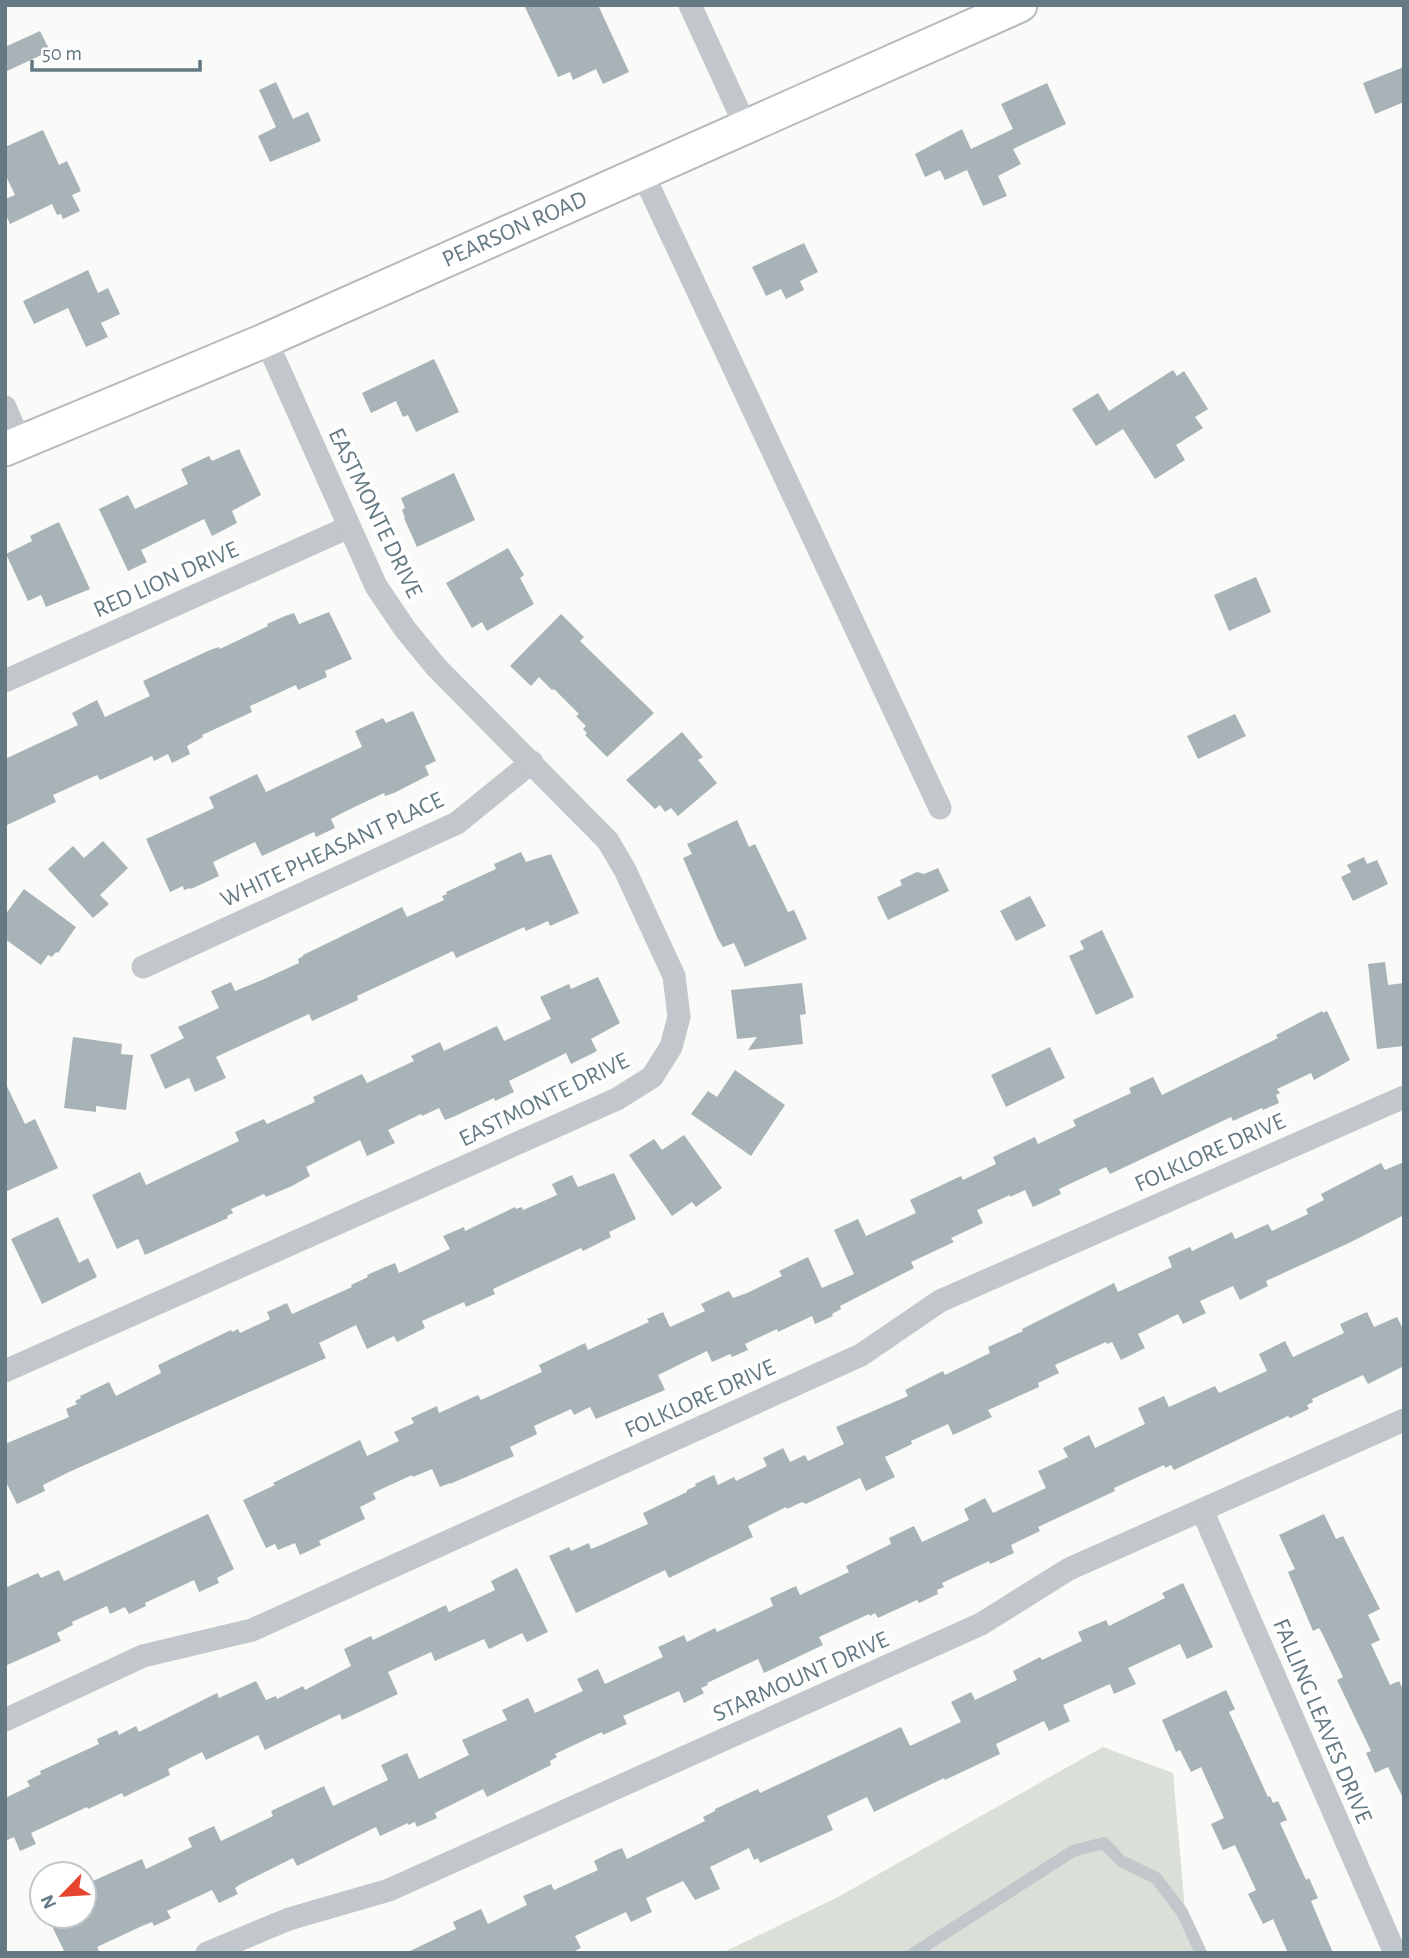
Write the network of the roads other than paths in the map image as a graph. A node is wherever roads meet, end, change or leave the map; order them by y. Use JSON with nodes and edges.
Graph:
{"nodes":[{"id":1,"x":690,"y":5,"type":"edge"},
{"id":2,"x":1020,"y":5,"type":"edge"},
{"id":3,"x":746,"y":127,"type":"junction"},
{"id":4,"x":642,"y":172,"type":"junction"},
{"id":5,"x":266,"y":340,"type":"junction"},
{"id":6,"x":5,"y":407,"type":"edge"},
{"id":7,"x":13,"y":445,"type":"edge"},
{"id":8,"x":349,"y":527,"type":"junction"},
{"id":9,"x":5,"y":681,"type":"edge"},
{"id":10,"x":532,"y":762,"type":"junction"},
{"id":11,"x":940,"y":808,"type":"dead end"},
{"id":12,"x":143,"y":967,"type":"dead end"},
{"id":13,"x":1404,"y":1097,"type":"edge"},
{"id":14,"x":5,"y":1370,"type":"edge"},
{"id":15,"x":1404,"y":1420,"type":"edge"},
{"id":16,"x":1202,"y":1510,"type":"junction"},
{"id":17,"x":5,"y":1720,"type":"edge"},
{"id":18,"x":207,"y":1953,"type":"edge"},
{"id":19,"x":915,"y":1953,"type":"edge"},
{"id":20,"x":1201,"y":1953,"type":"edge"},
{"id":21,"x":1395,"y":1953,"type":"edge"}],
"edges":[{"from":1,"to":3,"type":"street"},
{"from":2,"to":3,"type":"street","name":"PEARSON ROAD"},
{"from":3,"to":4,"type":"street","name":"PEARSON ROAD"},
{"from":4,"to":5,"type":"street","name":"PEARSON ROAD"},
{"from":4,"to":11,"type":"street"},
{"from":5,"to":7,"type":"street","name":"PEARSON ROAD"},
{"from":5,"to":8,"type":"street","name":"EASTMONTE DRIVE"},
{"from":6,"to":7,"type":"street"},
{"from":8,"to":9,"type":"street","name":"RED LION DRIVE"},
{"from":8,"to":10,"type":"street","name":"EASTMONTE DRIVE"},
{"from":10,"to":12,"type":"street","name":"WHITE PHEASANT PLACE"},
{"from":10,"to":14,"type":"street","name":"EASTMONTE DRIVE"},
{"from":13,"to":17,"type":"street","name":"FOLKLORE DRIVE"},
{"from":15,"to":16,"type":"street","name":"STARMOUNT DRIVE"},
{"from":16,"to":18,"type":"street","name":"STARMOUNT DRIVE"},
{"from":16,"to":21,"type":"street","name":"FALLING LEAVES DRIVE"},
{"from":19,"to":20,"type":"lane"}]}
